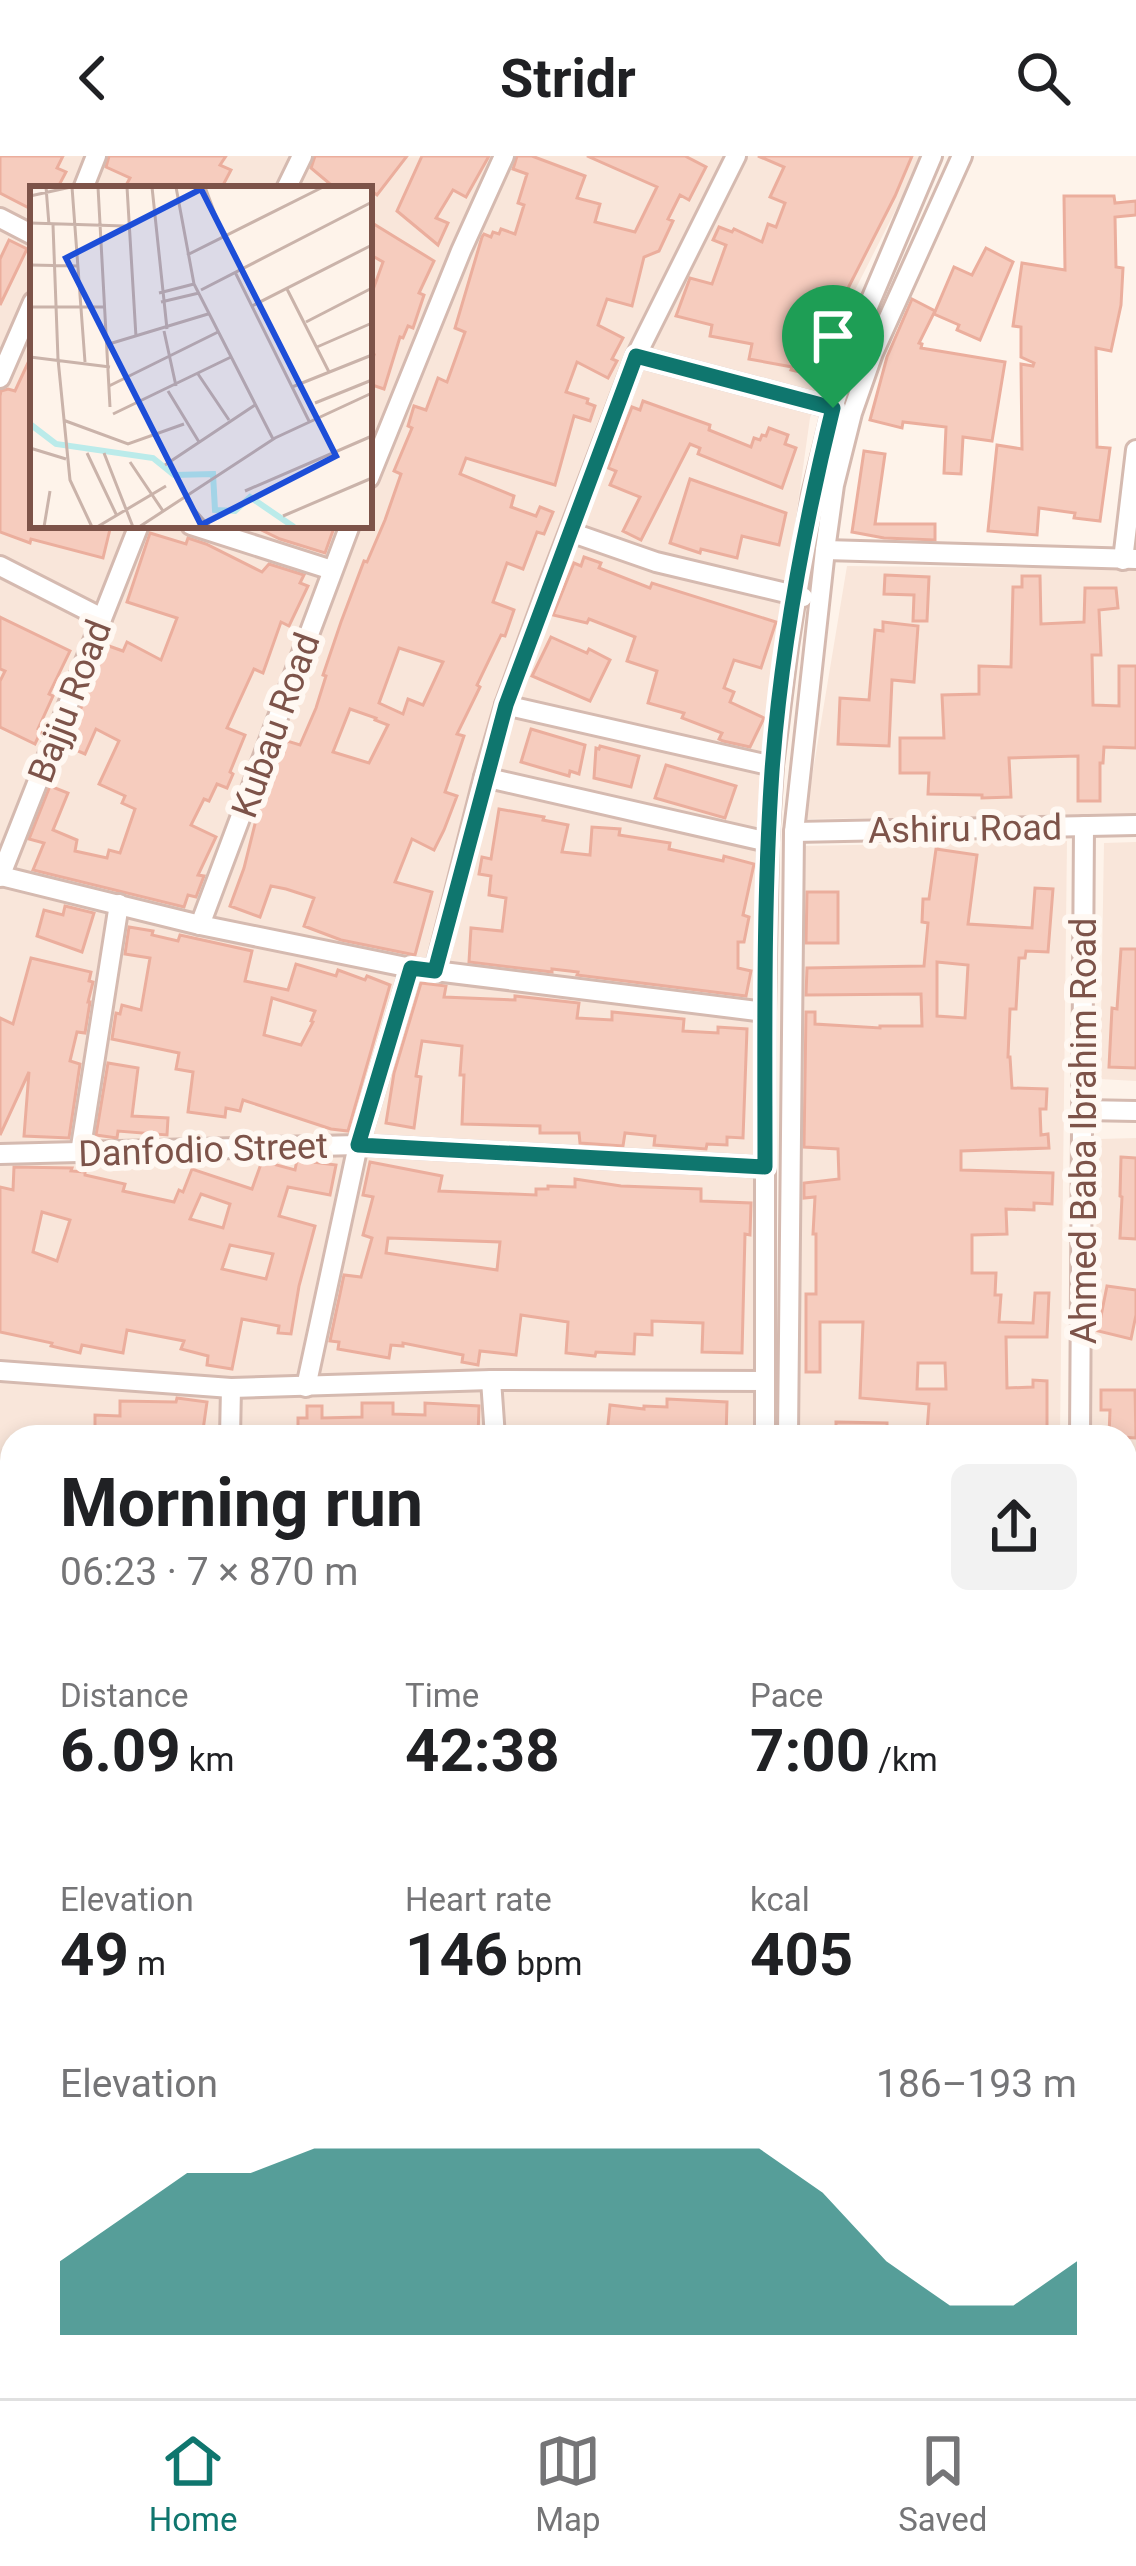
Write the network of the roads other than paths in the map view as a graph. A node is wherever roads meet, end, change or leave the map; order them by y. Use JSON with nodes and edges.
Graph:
{"nodes":[{"id":1,"x":96,"y":156,"type":"edge"},
{"id":2,"x":302,"y":156,"type":"edge"},
{"id":3,"x":503,"y":156,"type":"edge"},
{"id":4,"x":736,"y":156,"type":"edge"},
{"id":5,"x":932,"y":156,"type":"edge"},
{"id":6,"x":962,"y":156,"type":"edge"},
{"id":7,"x":83,"y":186,"type":"edge"},
{"id":8,"x":287,"y":186,"type":"edge"},
{"id":9,"x":0,"y":218,"type":"edge"},
{"id":10,"x":30,"y":233,"type":"edge"},
{"id":11,"x":30,"y":309,"type":"edge"},
{"id":12,"x":636,"y":356,"type":"junction"},
{"id":13,"x":0,"y":378,"type":"edge"},
{"id":14,"x":833,"y":408,"type":"junction"},
{"id":15,"x":1136,"y":450,"type":"edge"},
{"id":16,"x":372,"y":471,"type":"edge"},
{"id":17,"x":138,"y":528,"type":"edge"},
{"id":18,"x":200,"y":528,"type":"edge"},
{"id":19,"x":349,"y":528,"type":"edge"},
{"id":20,"x":570,"y":532,"type":"junction"},
{"id":21,"x":825,"y":550,"type":"junction"},
{"id":22,"x":1130,"y":559,"type":"edge"},
{"id":23,"x":0,"y":566,"type":"edge"},
{"id":24,"x":332,"y":570,"type":"junction"},
{"id":25,"x":796,"y":595,"type":"junction"},
{"id":26,"x":819,"y":601,"type":"junction"},
{"id":27,"x":102,"y":618,"type":"junction"},
{"id":28,"x":506,"y":705,"type":"junction"},
{"id":29,"x":773,"y":766,"type":"junction"},
{"id":30,"x":484,"y":777,"type":"junction"},
{"id":31,"x":1136,"y":825,"type":"edge"},
{"id":32,"x":1084,"y":826,"type":"junction"},
{"id":33,"x":794,"y":832,"type":"junction"},
{"id":34,"x":768,"y":842,"type":"junction"},
{"id":35,"x":0,"y":876,"type":"edge"},
{"id":36,"x":119,"y":904,"type":"junction"},
{"id":37,"x":200,"y":925,"type":"junction"},
{"id":38,"x":411,"y":968,"type":"junction"},
{"id":39,"x":435,"y":971,"type":"junction"},
{"id":40,"x":765,"y":1012,"type":"junction"},
{"id":41,"x":1083,"y":1110,"type":"junction"},
{"id":42,"x":1136,"y":1112,"type":"edge"},
{"id":43,"x":358,"y":1145,"type":"junction"},
{"id":44,"x":80,"y":1153,"type":"junction"},
{"id":45,"x":0,"y":1154,"type":"edge"},
{"id":46,"x":765,"y":1167,"type":"junction"},
{"id":47,"x":0,"y":1371,"type":"edge"},
{"id":48,"x":490,"y":1380,"type":"junction"},
{"id":49,"x":765,"y":1381,"type":"junction"},
{"id":50,"x":306,"y":1387,"type":"junction"},
{"id":51,"x":232,"y":1388,"type":"junction"},
{"id":52,"x":230,"y":1425,"type":"edge"},
{"id":53,"x":494,"y":1425,"type":"edge"},
{"id":54,"x":765,"y":1425,"type":"edge"},
{"id":55,"x":788,"y":1425,"type":"edge"},
{"id":56,"x":1080,"y":1425,"type":"edge"}],
"edges":[{"from":1,"to":7,"type":"street"},
{"from":2,"to":8,"type":"street"},
{"from":3,"to":16,"type":"street"},
{"from":4,"to":12,"type":"street"},
{"from":5,"to":14,"type":"street"},
{"from":6,"to":21,"type":"street"},
{"from":9,"to":10,"type":"street"},
{"from":11,"to":13,"type":"street"},
{"from":12,"to":14,"type":"street"},
{"from":12,"to":20,"type":"street"},
{"from":14,"to":25,"type":"street"},
{"from":15,"to":22,"type":"street"},
{"from":17,"to":27,"type":"street","name":"Bajju Road"},
{"from":18,"to":24,"type":"street"},
{"from":19,"to":24,"type":"street","name":"Kubau Road"},
{"from":20,"to":25,"type":"street"},
{"from":20,"to":28,"type":"street"},
{"from":21,"to":22,"type":"street"},
{"from":21,"to":26,"type":"street"},
{"from":23,"to":27,"type":"street"},
{"from":24,"to":37,"type":"street","name":"Kubau Road"},
{"from":25,"to":26,"type":"street"},
{"from":25,"to":29,"type":"street"},
{"from":26,"to":33,"type":"street"},
{"from":27,"to":35,"type":"street","name":"Bajju Road"},
{"from":28,"to":29,"type":"street"},
{"from":28,"to":30,"type":"street"},
{"from":29,"to":34,"type":"street"},
{"from":30,"to":34,"type":"street"},
{"from":30,"to":39,"type":"street"},
{"from":31,"to":32,"type":"street","name":"Ashiru Road"},
{"from":32,"to":33,"type":"street","name":"Ashiru Road"},
{"from":32,"to":41,"type":"street","name":"Ahmed Baba Ibrahim Road"},
{"from":33,"to":55,"type":"street"},
{"from":34,"to":40,"type":"street"},
{"from":35,"to":36,"type":"street"},
{"from":36,"to":37,"type":"street"},
{"from":36,"to":44,"type":"street"},
{"from":37,"to":38,"type":"street"},
{"from":38,"to":39,"type":"street"},
{"from":38,"to":43,"type":"street"},
{"from":39,"to":40,"type":"street"},
{"from":40,"to":46,"type":"street"},
{"from":41,"to":42,"type":"street"},
{"from":41,"to":56,"type":"street","name":"Ahmed Baba Ibrahim Road"},
{"from":43,"to":44,"type":"street","name":"Danfodio Street"},
{"from":43,"to":46,"type":"street","name":"Danfodio Street"},
{"from":43,"to":50,"type":"street"},
{"from":44,"to":45,"type":"street","name":"Danfodio Street"},
{"from":46,"to":49,"type":"street"},
{"from":47,"to":51,"type":"street"},
{"from":48,"to":49,"type":"street"},
{"from":48,"to":50,"type":"street"},
{"from":48,"to":53,"type":"street"},
{"from":49,"to":54,"type":"street"},
{"from":50,"to":51,"type":"street"},
{"from":51,"to":52,"type":"street"}]}
